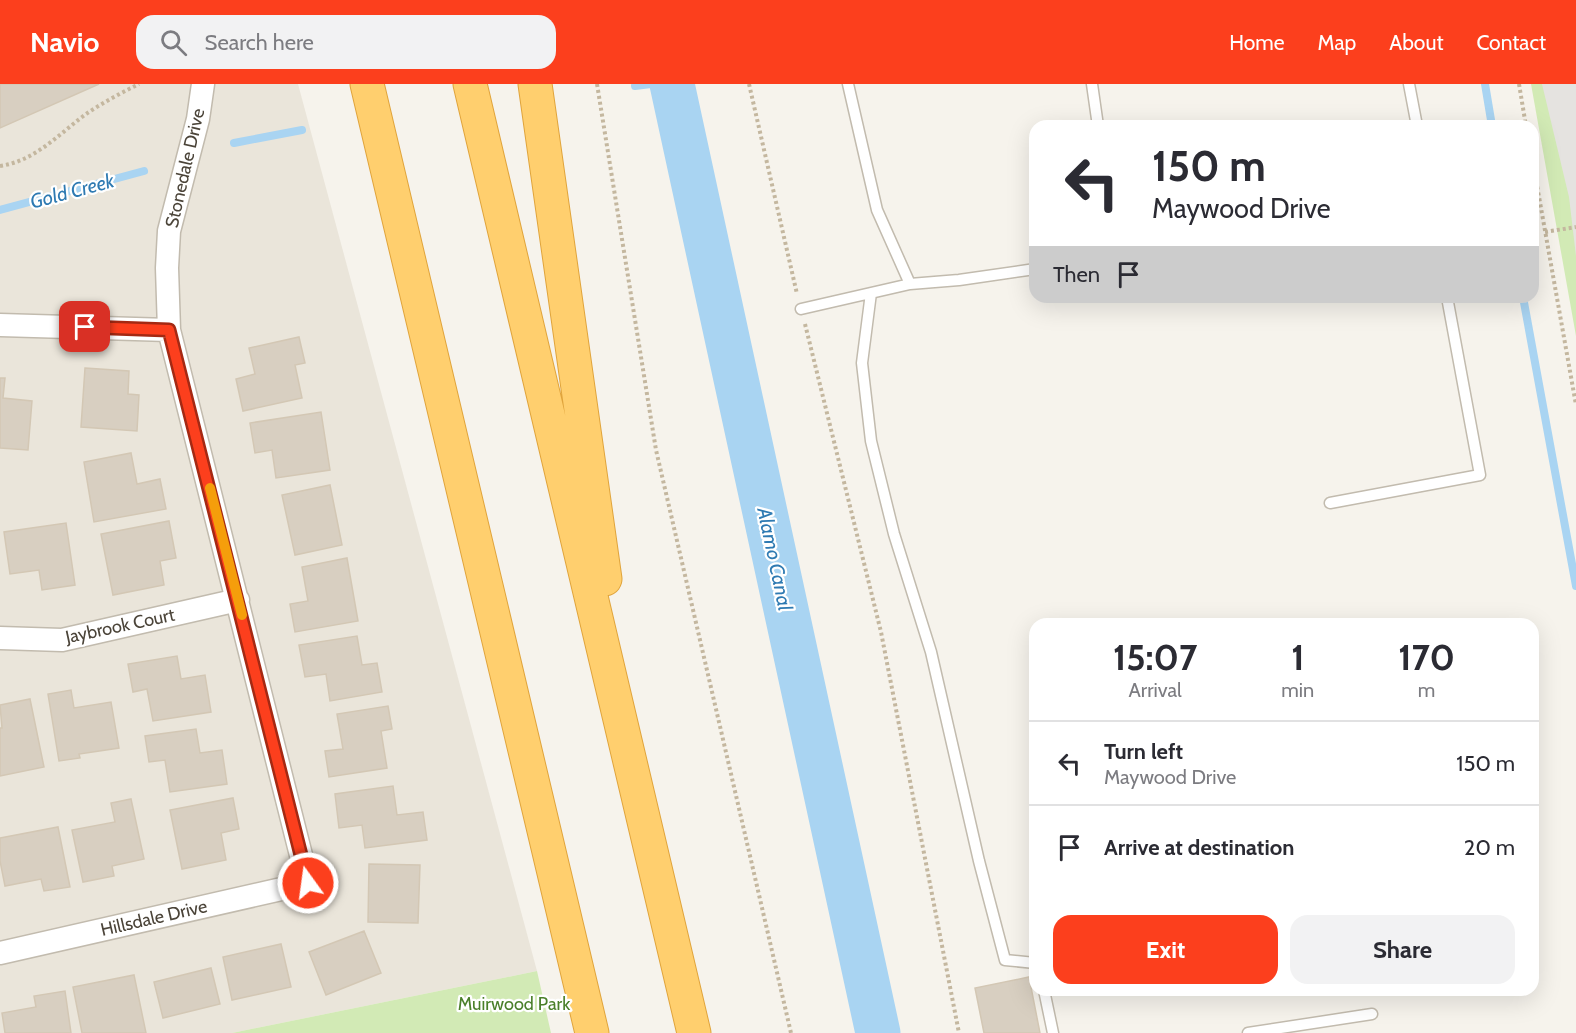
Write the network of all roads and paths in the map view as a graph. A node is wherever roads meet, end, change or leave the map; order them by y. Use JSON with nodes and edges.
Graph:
{"nodes":[{"id":1,"x":139,"y":84,"type":"edge"},
{"id":2,"x":203,"y":84,"type":"edge"},
{"id":3,"x":367,"y":84,"type":"edge"},
{"id":4,"x":470,"y":84,"type":"edge"},
{"id":5,"x":535,"y":84,"type":"edge"},
{"id":6,"x":597,"y":84,"type":"edge"},
{"id":7,"x":748,"y":84,"type":"edge"},
{"id":8,"x":848,"y":84,"type":"edge"},
{"id":9,"x":1092,"y":84,"type":"edge"},
{"id":10,"x":1409,"y":84,"type":"edge"},
{"id":11,"x":1519,"y":84,"type":"edge"},
{"id":12,"x":1097,"y":120,"type":"edge"},
{"id":13,"x":1416,"y":120,"type":"edge"},
{"id":14,"x":1525,"y":120,"type":"edge"},
{"id":15,"x":0,"y":166,"type":"edge"},
{"id":16,"x":1539,"y":198,"type":"edge"},
{"id":17,"x":1576,"y":227,"type":"edge"},
{"id":18,"x":1545,"y":232,"type":"junction"},
{"id":19,"x":1029,"y":271,"type":"edge"},
{"id":20,"x":910,"y":284,"type":"junction"},
{"id":21,"x":871,"y":293,"type":"junction"},
{"id":22,"x":1448,"y":303,"type":"edge"},
{"id":23,"x":801,"y":309,"type":"junction"},
{"id":24,"x":0,"y":325,"type":"edge"},
{"id":25,"x":169,"y":330,"type":"junction"},
{"id":26,"x":1576,"y":405,"type":"edge"},
{"id":27,"x":1330,"y":503,"type":"dead end"},
{"id":28,"x":238,"y":600,"type":"junction"},
{"id":29,"x":0,"y":638,"type":"edge"},
{"id":30,"x":606,"y":659,"type":"junction"},
{"id":31,"x":308,"y":883,"type":"joint"},
{"id":32,"x":0,"y":953,"type":"edge"},
{"id":33,"x":1029,"y":962,"type":"edge"},
{"id":34,"x":1045,"y":996,"type":"edge"},
{"id":35,"x":1372,"y":1014,"type":"dead end"},
{"id":36,"x":592,"y":1033,"type":"edge"},
{"id":37,"x":694,"y":1033,"type":"edge"},
{"id":38,"x":791,"y":1033,"type":"edge"},
{"id":39,"x":959,"y":1033,"type":"edge"},
{"id":40,"x":1053,"y":1033,"type":"edge"},
{"id":41,"x":1248,"y":1033,"type":"edge"}],
"edges":[{"from":1,"to":15,"type":"path"},
{"from":2,"to":25,"type":"street","name":"Stonedale Drive"},
{"from":3,"to":36,"type":"highway"},
{"from":4,"to":30,"type":"highway"},
{"from":5,"to":30,"type":"highway"},
{"from":6,"to":38,"type":"path"},
{"from":7,"to":23,"type":"path"},
{"from":8,"to":20,"type":"lane"},
{"from":9,"to":12,"type":"lane"},
{"from":10,"to":13,"type":"lane"},
{"from":11,"to":14,"type":"path"},
{"from":16,"to":18,"type":"path"},
{"from":17,"to":18,"type":"path"},
{"from":18,"to":26,"type":"path"},
{"from":19,"to":20,"type":"lane"},
{"from":20,"to":21,"type":"lane"},
{"from":21,"to":23,"type":"lane"},
{"from":21,"to":33,"type":"lane"},
{"from":22,"to":27,"type":"lane"},
{"from":23,"to":39,"type":"path"},
{"from":24,"to":25,"type":"street"},
{"from":25,"to":28,"type":"street","name":"Stonedale Drive"},
{"from":28,"to":29,"type":"street","name":"Jaybrook Court"},
{"from":28,"to":31,"type":"street","name":"Stonedale Drive"},
{"from":30,"to":37,"type":"highway"},
{"from":31,"to":32,"type":"street","name":"Hillsdale Drive"},
{"from":34,"to":40,"type":"lane"},
{"from":35,"to":41,"type":"lane"}]}
